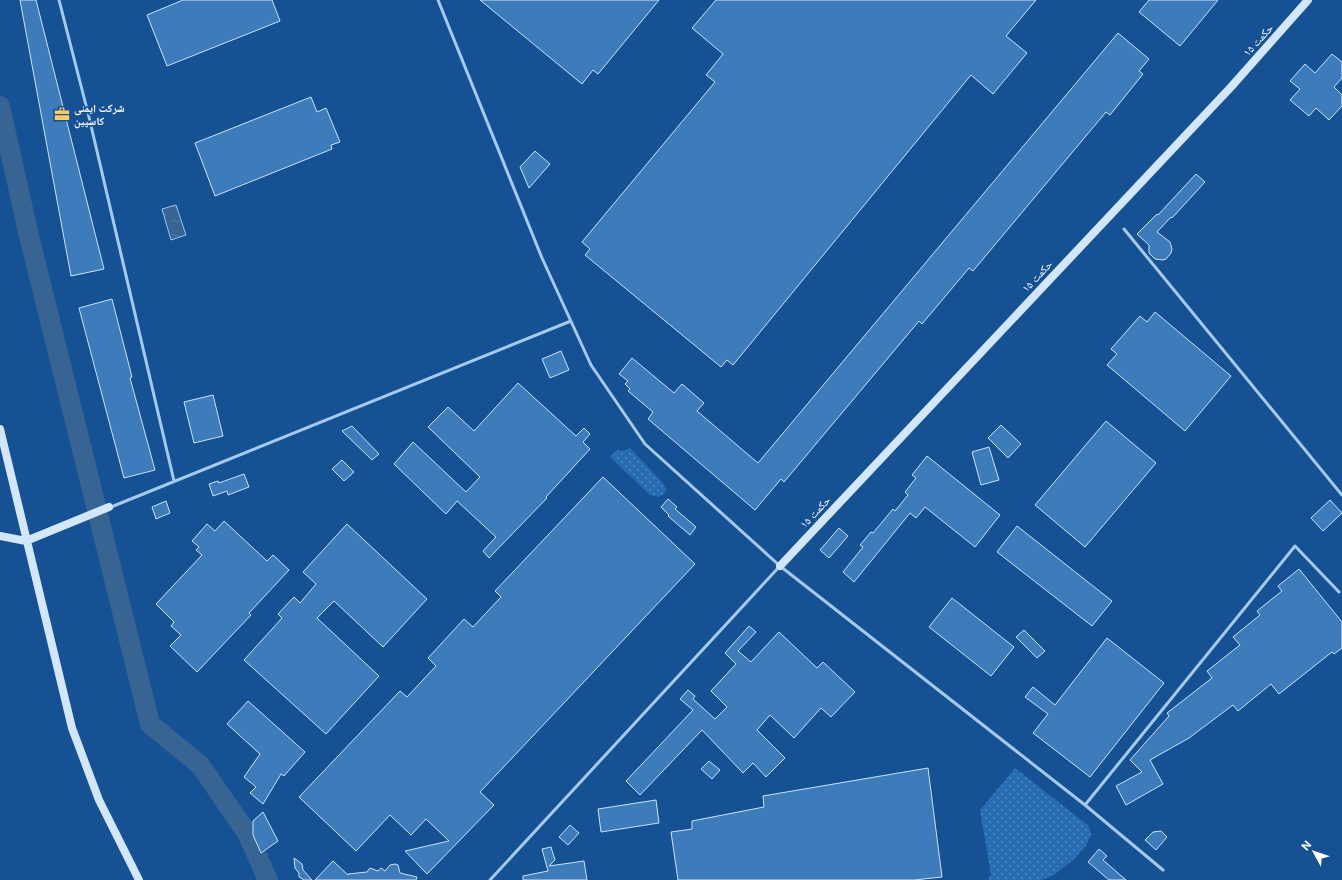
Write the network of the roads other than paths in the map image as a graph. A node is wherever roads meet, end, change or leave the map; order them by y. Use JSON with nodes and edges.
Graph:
{"nodes":[{"id":1,"x":59,"y":0,"type":"edge"},
{"id":2,"x":438,"y":0,"type":"edge"},
{"id":3,"x":1308,"y":0,"type":"edge"},
{"id":4,"x":1124,"y":229,"type":"dead end"},
{"id":5,"x":571,"y":321,"type":"junction"},
{"id":6,"x":0,"y":429,"type":"edge"},
{"id":7,"x":174,"y":481,"type":"junction"},
{"id":8,"x":1342,"y":494,"type":"edge"},
{"id":9,"x":109,"y":507,"type":"joint"},
{"id":10,"x":0,"y":536,"type":"edge"},
{"id":11,"x":26,"y":541,"type":"junction"},
{"id":12,"x":780,"y":566,"type":"junction"},
{"id":13,"x":1339,"y":592,"type":"dead end"},
{"id":14,"x":1085,"y":805,"type":"junction"},
{"id":15,"x":1163,"y":870,"type":"dead end"},
{"id":16,"x":139,"y":880,"type":"edge"},
{"id":17,"x":490,"y":880,"type":"edge"}],
"edges":[{"from":1,"to":7,"type":"lane"},
{"from":2,"to":5,"type":"lane"},
{"from":3,"to":12,"type":"street","name":"حکمت ۱۵"},
{"from":4,"to":8,"type":"lane"},
{"from":5,"to":7,"type":"lane"},
{"from":5,"to":12,"type":"lane"},
{"from":6,"to":11,"type":"street"},
{"from":7,"to":9,"type":"lane"},
{"from":9,"to":11,"type":"street"},
{"from":10,"to":11,"type":"street"},
{"from":11,"to":16,"type":"street"},
{"from":12,"to":14,"type":"lane"},
{"from":12,"to":17,"type":"lane"},
{"from":13,"to":14,"type":"lane"},
{"from":14,"to":15,"type":"lane"}]}
